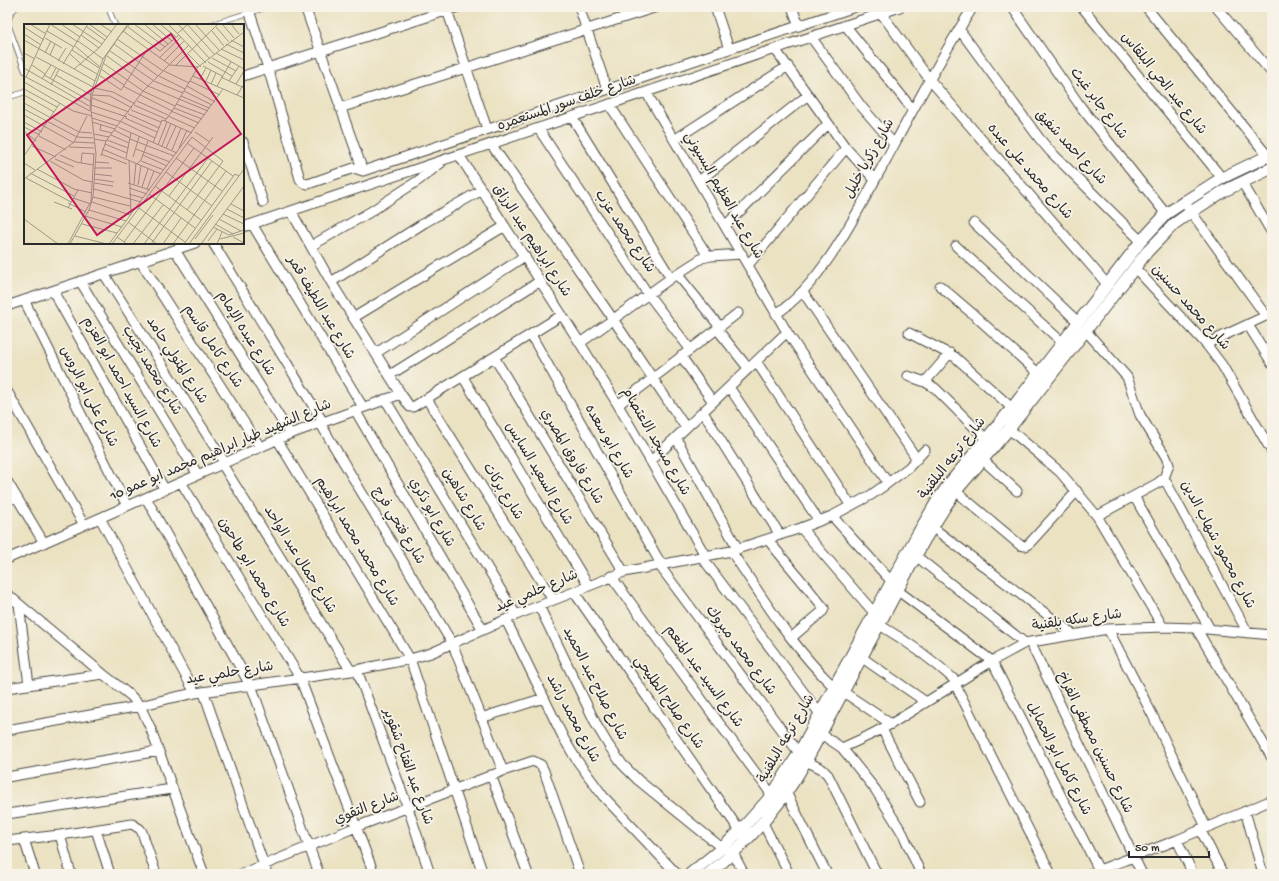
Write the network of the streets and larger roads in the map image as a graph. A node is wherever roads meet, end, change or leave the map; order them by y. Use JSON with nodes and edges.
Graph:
{"nodes":[{"id":1,"x":305,"y":7,"type":"edge"},
{"id":2,"x":458,"y":7,"type":"edge"},
{"id":3,"x":579,"y":7,"type":"edge"},
{"id":4,"x":657,"y":7,"type":"edge"},
{"id":5,"x":714,"y":7,"type":"edge"},
{"id":6,"x":792,"y":7,"type":"edge"},
{"id":7,"x":855,"y":7,"type":"edge"},
{"id":8,"x":900,"y":7,"type":"edge"},
{"id":9,"x":973,"y":7,"type":"edge"},
{"id":10,"x":1012,"y":7,"type":"edge"},
{"id":11,"x":1082,"y":7,"type":"edge"},
{"id":12,"x":1146,"y":7,"type":"edge"},
{"id":13,"x":1216,"y":7,"type":"edge"},
{"id":14,"x":447,"y":9,"type":"edge"},
{"id":15,"x":249,"y":10,"type":"edge"},
{"id":16,"x":880,"y":14,"type":"junction"},
{"id":17,"x":845,"y":25,"type":"junction"},
{"id":18,"x":799,"y":26,"type":"junction"},
{"id":19,"x":587,"y":29,"type":"junction"},
{"id":20,"x":959,"y":29,"type":"junction"},
{"id":21,"x":810,"y":37,"type":"junction"},
{"id":22,"x":729,"y":49,"type":"junction"},
{"id":23,"x":775,"y":49,"type":"junction"},
{"id":24,"x":320,"y":51,"type":"junction"},
{"id":25,"x":788,"y":66,"type":"junction"},
{"id":26,"x":268,"y":68,"type":"junction"},
{"id":27,"x":466,"y":68,"type":"junction"},
{"id":28,"x":1272,"y":73,"type":"edge"},
{"id":29,"x":244,"y":76,"type":"edge"},
{"id":30,"x":930,"y":80,"type":"junction"},
{"id":31,"x":607,"y":89,"type":"junction"},
{"id":32,"x":646,"y":92,"type":"junction"},
{"id":33,"x":808,"y":95,"type":"junction"},
{"id":34,"x":609,"y":104,"type":"junction"},
{"id":35,"x":340,"y":108,"type":"junction"},
{"id":36,"x":913,"y":110,"type":"junction"},
{"id":37,"x":572,"y":117,"type":"junction"},
{"id":38,"x":828,"y":124,"type":"junction"},
{"id":39,"x":538,"y":128,"type":"junction"},
{"id":40,"x":487,"y":129,"type":"junction"},
{"id":41,"x":674,"y":140,"type":"junction"},
{"id":42,"x":491,"y":144,"type":"junction"},
{"id":43,"x":894,"y":144,"type":"junction"},
{"id":44,"x":244,"y":145,"type":"edge"},
{"id":45,"x":846,"y":148,"type":"junction"},
{"id":46,"x":459,"y":155,"type":"junction"},
{"id":47,"x":1271,"y":157,"type":"edge"},
{"id":48,"x":446,"y":159,"type":"junction"},
{"id":49,"x":1272,"y":168,"type":"edge"},
{"id":50,"x":363,"y":170,"type":"junction"},
{"id":51,"x":1222,"y":178,"type":"junction"},
{"id":52,"x":875,"y":180,"type":"junction"},
{"id":53,"x":699,"y":181,"type":"junction"},
{"id":54,"x":1242,"y":182,"type":"junction"},
{"id":55,"x":482,"y":190,"type":"junction"},
{"id":56,"x":264,"y":202,"type":"dead end"},
{"id":57,"x":1184,"y":202,"type":"junction"},
{"id":58,"x":291,"y":211,"type":"junction"},
{"id":59,"x":1191,"y":212,"type":"junction"},
{"id":60,"x":1166,"y":214,"type":"junction"},
{"id":61,"x":974,"y":223,"type":"dead end"},
{"id":62,"x":252,"y":224,"type":"junction"},
{"id":63,"x":505,"y":226,"type":"junction"},
{"id":64,"x":725,"y":226,"type":"junction"},
{"id":65,"x":244,"y":227,"type":"edge"},
{"id":66,"x":1272,"y":233,"type":"edge"},
{"id":67,"x":1141,"y":241,"type":"junction"},
{"id":68,"x":192,"y":244,"type":"edge"},
{"id":69,"x":215,"y":244,"type":"edge"},
{"id":70,"x":311,"y":246,"type":"junction"},
{"id":71,"x":956,"y":246,"type":"dead end"},
{"id":72,"x":175,"y":250,"type":"junction"},
{"id":73,"x":742,"y":254,"type":"junction"},
{"id":74,"x":525,"y":256,"type":"junction"},
{"id":75,"x":708,"y":256,"type":"junction"},
{"id":76,"x":140,"y":261,"type":"junction"},
{"id":77,"x":748,"y":265,"type":"junction"},
{"id":78,"x":1134,"y":267,"type":"junction"},
{"id":79,"x":104,"y":274,"type":"junction"},
{"id":80,"x":674,"y":276,"type":"junction"},
{"id":81,"x":80,"y":281,"type":"junction"},
{"id":82,"x":540,"y":281,"type":"junction"},
{"id":83,"x":331,"y":282,"type":"junction"},
{"id":84,"x":1107,"y":284,"type":"junction"},
{"id":85,"x":940,"y":286,"type":"dead end"},
{"id":86,"x":53,"y":290,"type":"junction"},
{"id":87,"x":803,"y":292,"type":"junction"},
{"id":88,"x":648,"y":294,"type":"junction"},
{"id":89,"x":24,"y":300,"type":"junction"},
{"id":90,"x":7,"y":306,"type":"edge"},
{"id":91,"x":738,"y":313,"type":"dead end"},
{"id":92,"x":776,"y":314,"type":"junction"},
{"id":93,"x":1269,"y":314,"type":"edge"},
{"id":94,"x":562,"y":315,"type":"junction"},
{"id":95,"x":354,"y":318,"type":"junction"},
{"id":96,"x":613,"y":319,"type":"junction"},
{"id":97,"x":1078,"y":322,"type":"junction"},
{"id":98,"x":1248,"y":325,"type":"junction"},
{"id":99,"x":718,"y":328,"type":"junction"},
{"id":100,"x":1085,"y":330,"type":"junction"},
{"id":101,"x":787,"y":332,"type":"junction"},
{"id":102,"x":909,"y":333,"type":"dead end"},
{"id":103,"x":531,"y":335,"type":"junction"},
{"id":104,"x":1062,"y":342,"type":"junction"},
{"id":105,"x":580,"y":343,"type":"junction"},
{"id":106,"x":1206,"y":344,"type":"junction"},
{"id":107,"x":690,"y":349,"type":"junction"},
{"id":108,"x":376,"y":353,"type":"junction"},
{"id":109,"x":950,"y":353,"type":"junction"},
{"id":110,"x":681,"y":356,"type":"junction"},
{"id":111,"x":494,"y":357,"type":"junction"},
{"id":112,"x":756,"y":361,"type":"junction"},
{"id":113,"x":1272,"y":363,"type":"edge"},
{"id":114,"x":748,"y":368,"type":"junction"},
{"id":115,"x":1038,"y":373,"type":"junction"},
{"id":116,"x":390,"y":376,"type":"junction"},
{"id":117,"x":908,"y":376,"type":"dead end"},
{"id":118,"x":463,"y":377,"type":"junction"},
{"id":119,"x":653,"y":378,"type":"junction"},
{"id":120,"x":925,"y":382,"type":"junction"},
{"id":121,"x":729,"y":387,"type":"junction"},
{"id":122,"x":7,"y":391,"type":"edge"},
{"id":123,"x":401,"y":394,"type":"junction"},
{"id":124,"x":385,"y":399,"type":"junction"},
{"id":125,"x":427,"y":399,"type":"junction"},
{"id":126,"x":713,"y":402,"type":"junction"},
{"id":127,"x":618,"y":404,"type":"junction"},
{"id":128,"x":1012,"y":408,"type":"junction"},
{"id":129,"x":359,"y":409,"type":"junction"},
{"id":130,"x":703,"y":412,"type":"junction"},
{"id":131,"x":321,"y":422,"type":"junction"},
{"id":132,"x":686,"y":428,"type":"junction"},
{"id":133,"x":1009,"y":429,"type":"junction"},
{"id":134,"x":290,"y":434,"type":"junction"},
{"id":135,"x":676,"y":438,"type":"junction"},
{"id":136,"x":277,"y":439,"type":"junction"},
{"id":137,"x":986,"y":439,"type":"junction"},
{"id":138,"x":260,"y":448,"type":"junction"},
{"id":139,"x":925,"y":450,"type":"dead end"},
{"id":140,"x":1272,"y":452,"type":"edge"},
{"id":141,"x":917,"y":459,"type":"junction"},
{"id":142,"x":983,"y":460,"type":"junction"},
{"id":143,"x":651,"y":462,"type":"junction"},
{"id":144,"x":224,"y":463,"type":"junction"},
{"id":145,"x":198,"y":475,"type":"junction"},
{"id":146,"x":1164,"y":478,"type":"junction"},
{"id":147,"x":7,"y":481,"type":"edge"},
{"id":148,"x":181,"y":482,"type":"junction"},
{"id":149,"x":888,"y":483,"type":"junction"},
{"id":150,"x":952,"y":488,"type":"junction"},
{"id":151,"x":165,"y":490,"type":"junction"},
{"id":152,"x":1017,"y":491,"type":"dead end"},
{"id":153,"x":1077,"y":491,"type":"junction"},
{"id":154,"x":16,"y":496,"type":"junction"},
{"id":155,"x":1134,"y":496,"type":"junction"},
{"id":156,"x":146,"y":498,"type":"junction"},
{"id":157,"x":7,"y":501,"type":"edge"},
{"id":158,"x":127,"y":506,"type":"junction"},
{"id":159,"x":851,"y":506,"type":"junction"},
{"id":160,"x":832,"y":516,"type":"junction"},
{"id":161,"x":1097,"y":516,"type":"junction"},
{"id":162,"x":100,"y":518,"type":"junction"},
{"id":163,"x":819,"y":521,"type":"junction"},
{"id":164,"x":84,"y":525,"type":"junction"},
{"id":165,"x":932,"y":527,"type":"junction"},
{"id":166,"x":801,"y":528,"type":"junction"},
{"id":167,"x":780,"y":535,"type":"junction"},
{"id":168,"x":768,"y":540,"type":"junction"},
{"id":169,"x":44,"y":543,"type":"junction"},
{"id":170,"x":735,"y":550,"type":"junction"},
{"id":171,"x":703,"y":556,"type":"junction"},
{"id":172,"x":916,"y":556,"type":"junction"},
{"id":173,"x":7,"y":559,"type":"edge"},
{"id":174,"x":660,"y":564,"type":"junction"},
{"id":175,"x":624,"y":572,"type":"junction"},
{"id":176,"x":611,"y":576,"type":"junction"},
{"id":177,"x":588,"y":585,"type":"junction"},
{"id":178,"x":894,"y":586,"type":"junction"},
{"id":179,"x":574,"y":592,"type":"junction"},
{"id":180,"x":7,"y":594,"type":"edge"},
{"id":181,"x":553,"y":600,"type":"junction"},
{"id":182,"x":18,"y":604,"type":"junction"},
{"id":183,"x":539,"y":606,"type":"junction"},
{"id":184,"x":516,"y":615,"type":"junction"},
{"id":185,"x":877,"y":619,"type":"junction"},
{"id":186,"x":506,"y":620,"type":"junction"},
{"id":187,"x":1163,"y":627,"type":"junction"},
{"id":188,"x":1196,"y":628,"type":"junction"},
{"id":189,"x":1108,"y":629,"type":"junction"},
{"id":190,"x":1210,"y":629,"type":"junction"},
{"id":191,"x":483,"y":630,"type":"junction"},
{"id":192,"x":1248,"y":633,"type":"junction"},
{"id":193,"x":1074,"y":635,"type":"junction"},
{"id":194,"x":1272,"y":635,"type":"edge"},
{"id":195,"x":791,"y":638,"type":"junction"},
{"id":196,"x":1028,"y":642,"type":"junction"},
{"id":197,"x":452,"y":643,"type":"junction"},
{"id":198,"x":861,"y":657,"type":"junction"},
{"id":199,"x":410,"y":659,"type":"junction"},
{"id":200,"x":992,"y":661,"type":"junction"},
{"id":201,"x":354,"y":670,"type":"junction"},
{"id":202,"x":103,"y":674,"type":"junction"},
{"id":203,"x":300,"y":678,"type":"junction"},
{"id":204,"x":956,"y":683,"type":"junction"},
{"id":205,"x":29,"y":685,"type":"junction"},
{"id":206,"x":250,"y":685,"type":"junction"},
{"id":207,"x":7,"y":688,"type":"edge"},
{"id":208,"x":838,"y":689,"type":"junction"},
{"id":209,"x":195,"y":693,"type":"junction"},
{"id":210,"x":204,"y":693,"type":"junction"},
{"id":211,"x":544,"y":698,"type":"junction"},
{"id":212,"x":926,"y":702,"type":"junction"},
{"id":213,"x":140,"y":706,"type":"junction"},
{"id":214,"x":820,"y":714,"type":"junction"},
{"id":215,"x":481,"y":718,"type":"junction"},
{"id":216,"x":891,"y":724,"type":"junction"},
{"id":217,"x":882,"y":729,"type":"junction"},
{"id":218,"x":7,"y":730,"type":"edge"},
{"id":219,"x":816,"y":731,"type":"junction"},
{"id":220,"x":842,"y":748,"type":"junction"},
{"id":221,"x":159,"y":751,"type":"junction"},
{"id":222,"x":803,"y":757,"type":"junction"},
{"id":223,"x":1272,"y":758,"type":"edge"},
{"id":224,"x":503,"y":771,"type":"junction"},
{"id":225,"x":491,"y":775,"type":"junction"},
{"id":226,"x":7,"y":777,"type":"edge"},
{"id":227,"x":172,"y":789,"type":"junction"},
{"id":228,"x":454,"y":791,"type":"junction"},
{"id":229,"x":786,"y":794,"type":"junction"},
{"id":230,"x":772,"y":795,"type":"junction"},
{"id":231,"x":1272,"y":800,"type":"edge"},
{"id":232,"x":920,"y":802,"type":"dead end"},
{"id":233,"x":408,"y":808,"type":"junction"},
{"id":234,"x":1245,"y":811,"type":"junction"},
{"id":235,"x":7,"y":814,"type":"edge"},
{"id":236,"x":763,"y":823,"type":"junction"},
{"id":237,"x":356,"y":828,"type":"junction"},
{"id":238,"x":1203,"y":828,"type":"junction"},
{"id":239,"x":96,"y":830,"type":"junction"},
{"id":240,"x":740,"y":831,"type":"junction"},
{"id":241,"x":60,"y":835,"type":"junction"},
{"id":242,"x":24,"y":839,"type":"junction"},
{"id":243,"x":1177,"y":840,"type":"junction"},
{"id":244,"x":7,"y":841,"type":"edge"},
{"id":245,"x":309,"y":848,"type":"junction"},
{"id":246,"x":722,"y":848,"type":"junction"},
{"id":247,"x":733,"y":853,"type":"junction"},
{"id":248,"x":1133,"y":857,"type":"junction"},
{"id":249,"x":265,"y":870,"type":"edge"},
{"id":250,"x":1100,"y":872,"type":"edge"},
{"id":251,"x":35,"y":874,"type":"edge"},
{"id":252,"x":71,"y":874,"type":"edge"},
{"id":253,"x":110,"y":874,"type":"edge"},
{"id":254,"x":156,"y":874,"type":"edge"},
{"id":255,"x":204,"y":874,"type":"edge"},
{"id":256,"x":242,"y":874,"type":"edge"},
{"id":257,"x":319,"y":874,"type":"edge"},
{"id":258,"x":374,"y":874,"type":"edge"},
{"id":259,"x":430,"y":874,"type":"edge"},
{"id":260,"x":483,"y":874,"type":"edge"},
{"id":261,"x":528,"y":874,"type":"edge"},
{"id":262,"x":580,"y":874,"type":"edge"},
{"id":263,"x":677,"y":874,"type":"edge"},
{"id":264,"x":690,"y":874,"type":"edge"},
{"id":265,"x":708,"y":874,"type":"edge"},
{"id":266,"x":744,"y":874,"type":"edge"},
{"id":267,"x":789,"y":874,"type":"edge"},
{"id":268,"x":827,"y":874,"type":"edge"},
{"id":269,"x":878,"y":874,"type":"edge"},
{"id":270,"x":921,"y":874,"type":"edge"},
{"id":271,"x":1051,"y":874,"type":"edge"},
{"id":272,"x":1088,"y":874,"type":"edge"},
{"id":273,"x":1142,"y":874,"type":"edge"},
{"id":274,"x":1193,"y":874,"type":"edge"},
{"id":275,"x":1223,"y":874,"type":"edge"},
{"id":276,"x":1263,"y":874,"type":"edge"}],
"edges":[{"from":1,"to":24,"type":"street"},
{"from":2,"to":14,"type":"street"},
{"from":3,"to":19,"type":"street"},
{"from":4,"to":19,"type":"street"},
{"from":5,"to":22,"type":"street"},
{"from":6,"to":18,"type":"street"},
{"from":7,"to":18,"type":"street"},
{"from":8,"to":16,"type":"street","name":"شارع خلف سور المستعمره"},
{"from":9,"to":20,"type":"street","name":"شارع زكريا خليل"},
{"from":10,"to":60,"type":"street","name":"شارع جابر غيث"},
{"from":11,"to":51,"type":"street","name":"شارع عبد الحي البلقاس"},
{"from":12,"to":47,"type":"street"},
{"from":13,"to":28,"type":"street"},
{"from":14,"to":24,"type":"street"},
{"from":14,"to":27,"type":"street"},
{"from":15,"to":26,"type":"street"},
{"from":16,"to":17,"type":"street","name":"شارع خلف سور المستعمره"},
{"from":16,"to":30,"type":"street","name":"شارع محمد على عبده"},
{"from":17,"to":21,"type":"street","name":"شارع خلف سور المستعمره"},
{"from":17,"to":36,"type":"street"},
{"from":18,"to":22,"type":"street"},
{"from":19,"to":27,"type":"street"},
{"from":19,"to":31,"type":"street"},
{"from":20,"to":30,"type":"street","name":"شارع زكريا خليل"},
{"from":20,"to":67,"type":"street","name":"شارع احمد شفيق"},
{"from":21,"to":23,"type":"street","name":"شارع خلف سور المستعمره"},
{"from":21,"to":43,"type":"street"},
{"from":22,"to":31,"type":"street"},
{"from":23,"to":25,"type":"street"},
{"from":23,"to":32,"type":"street","name":"شارع خلف سور المستعمره"},
{"from":24,"to":26,"type":"street"},
{"from":24,"to":35,"type":"street"},
{"from":25,"to":33,"type":"street"},
{"from":25,"to":41,"type":"street"},
{"from":26,"to":29,"type":"street"},
{"from":26,"to":50,"type":"street"},
{"from":27,"to":35,"type":"street"},
{"from":27,"to":40,"type":"street"},
{"from":30,"to":36,"type":"street","name":"شارع زكريا خليل"},
{"from":30,"to":84,"type":"street","name":"شارع محمد على عبده"},
{"from":31,"to":40,"type":"street"},
{"from":32,"to":34,"type":"street","name":"شارع خلف سور المستعمره"},
{"from":32,"to":41,"type":"street","name":"شارع عبد العظيم البسيوني"},
{"from":33,"to":38,"type":"street"},
{"from":33,"to":53,"type":"street"},
{"from":34,"to":37,"type":"street","name":"شارع خلف سور المستعمره"},
{"from":34,"to":75,"type":"street"},
{"from":35,"to":50,"type":"street"},
{"from":36,"to":43,"type":"street","name":"شارع زكريا خليل"},
{"from":37,"to":39,"type":"street","name":"شارع خلف سور المستعمره"},
{"from":37,"to":80,"type":"street"},
{"from":38,"to":45,"type":"street"},
{"from":38,"to":64,"type":"street"},
{"from":39,"to":42,"type":"street","name":"شارع خلف سور المستعمره"},
{"from":39,"to":88,"type":"street","name":"شارع محمد عزب"},
{"from":40,"to":50,"type":"street"},
{"from":41,"to":53,"type":"street","name":"شارع عبد العظيم البسيوني"},
{"from":42,"to":46,"type":"street","name":"شارع خلف سور المستعمره"},
{"from":42,"to":96,"type":"street"},
{"from":43,"to":52,"type":"street","name":"شارع زكريا خليل"},
{"from":44,"to":56,"type":"street"},
{"from":45,"to":52,"type":"street"},
{"from":45,"to":77,"type":"street"},
{"from":46,"to":48,"type":"street","name":"شارع خلف سور المستعمره"},
{"from":46,"to":55,"type":"street","name":"شارع ابراهيم عبد الرزاق"},
{"from":47,"to":51,"type":"street","name":"شارع ترعه البلقنية"},
{"from":48,"to":58,"type":"street","name":"شارع خلف سور المستعمره"},
{"from":48,"to":70,"type":"street"},
{"from":49,"to":54,"type":"street","name":"شارع ترعه البلقنية"},
{"from":51,"to":57,"type":"street","name":"شارع ترعه البلقنية"},
{"from":52,"to":87,"type":"street","name":"شارع زكريا خليل"},
{"from":53,"to":64,"type":"street","name":"شارع عبد العظيم البسيوني"},
{"from":54,"to":59,"type":"street","name":"شارع ترعه البلقنية"},
{"from":54,"to":66,"type":"street"},
{"from":55,"to":63,"type":"street","name":"شارع ابراهيم عبد الرزاق"},
{"from":55,"to":83,"type":"street"},
{"from":57,"to":59,"type":"street"},
{"from":57,"to":60,"type":"street","name":"شارع ترعه البلقنية"},
{"from":58,"to":62,"type":"street","name":"شارع خلف سور المستعمره"},
{"from":58,"to":70,"type":"street"},
{"from":59,"to":78,"type":"street","name":"شارع ترعه البلقنية"},
{"from":59,"to":93,"type":"street"},
{"from":60,"to":67,"type":"street","name":"شارع ترعه البلقنية"},
{"from":61,"to":97,"type":"street"},
{"from":62,"to":65,"type":"street","name":"شارع خلف سور المستعمره"},
{"from":62,"to":129,"type":"street","name":"شارع عبد اللطيف قمر"},
{"from":63,"to":74,"type":"street","name":"شارع ابراهيم عبد الرزاق"},
{"from":63,"to":95,"type":"street"},
{"from":64,"to":73,"type":"street","name":"شارع عبد العظيم البسيوني"},
{"from":67,"to":84,"type":"street","name":"شارع ترعه البلقنية"},
{"from":68,"to":72,"type":"street"},
{"from":69,"to":131,"type":"street","name":"شارع فتحي فرج"},
{"from":70,"to":83,"type":"street"},
{"from":71,"to":104,"type":"street"},
{"from":72,"to":76,"type":"street"},
{"from":72,"to":134,"type":"street","name":"شارع عبده الإمام"},
{"from":73,"to":75,"type":"street"},
{"from":73,"to":77,"type":"street","name":"شارع عبد العظيم البسيوني"},
{"from":74,"to":82,"type":"street","name":"شارع ابراهيم عبد الرزاق"},
{"from":74,"to":108,"type":"street"},
{"from":75,"to":80,"type":"street"},
{"from":76,"to":79,"type":"street"},
{"from":76,"to":138,"type":"street","name":"شارع كامل قاسم"},
{"from":77,"to":92,"type":"street","name":"شارع عبد العظيم البسيوني"},
{"from":78,"to":100,"type":"street","name":"شارع ترعه البلقنية"},
{"from":78,"to":106,"type":"street","name":"شارع محمد حسنين"},
{"from":79,"to":81,"type":"street"},
{"from":79,"to":144,"type":"street","name":"شارع المتولي حامد"},
{"from":80,"to":88,"type":"street"},
{"from":80,"to":99,"type":"street"},
{"from":81,"to":86,"type":"street"},
{"from":81,"to":145,"type":"street","name":"شارع محمد نجيب"},
{"from":82,"to":94,"type":"street","name":"شارع ابراهيم عبد الرزاق"},
{"from":82,"to":116,"type":"street"},
{"from":83,"to":95,"type":"street"},
{"from":84,"to":97,"type":"street","name":"شارع ترعه البلقنية"},
{"from":85,"to":115,"type":"street"},
{"from":86,"to":89,"type":"street"},
{"from":86,"to":151,"type":"street","name":"شارع السيد احمد ابو العزم"},
{"from":87,"to":92,"type":"street","name":"شارع زكريا خليل"},
{"from":87,"to":141,"type":"street"},
{"from":88,"to":96,"type":"street"},
{"from":88,"to":107,"type":"street","name":"شارع محمد عزب"},
{"from":89,"to":90,"type":"street"},
{"from":89,"to":158,"type":"street","name":"شارع على ابو الروس"},
{"from":91,"to":99,"type":"street"},
{"from":92,"to":101,"type":"street","name":"شارع عبد العظيم البسيوني"},
{"from":93,"to":98,"type":"street"},
{"from":94,"to":103,"type":"street"},
{"from":94,"to":105,"type":"street","name":"شارع ابراهيم عبد الرزاق"},
{"from":95,"to":108,"type":"street"},
{"from":96,"to":105,"type":"street"},
{"from":96,"to":119,"type":"street"},
{"from":97,"to":104,"type":"street","name":"شارع ترعه البلقنية"},
{"from":98,"to":106,"type":"street"},
{"from":98,"to":113,"type":"street"},
{"from":99,"to":107,"type":"street"},
{"from":99,"to":114,"type":"street"},
{"from":100,"to":133,"type":"street","name":"شارع ترعه البلقنية"},
{"from":100,"to":146,"type":"street","name":"شارع محمود شهاب الدين"},
{"from":101,"to":112,"type":"street"},
{"from":101,"to":149,"type":"street","name":"شارع عبد العظيم البسيوني"},
{"from":102,"to":109,"type":"street"},
{"from":103,"to":111,"type":"street"},
{"from":103,"to":174,"type":"street","name":"شارع ابو سعده"},
{"from":104,"to":115,"type":"street","name":"شارع ترعه البلقنية"},
{"from":105,"to":127,"type":"street","name":"شارع مسجد الاعتصام"},
{"from":106,"to":140,"type":"street","name":"شارع محمد حسنين"},
{"from":107,"to":110,"type":"street"},
{"from":108,"to":116,"type":"street"},
{"from":109,"to":120,"type":"street"},
{"from":109,"to":128,"type":"street"},
{"from":110,"to":119,"type":"street"},
{"from":110,"to":126,"type":"street"},
{"from":111,"to":118,"type":"street"},
{"from":111,"to":175,"type":"street","name":"شارع فاروق المصري"},
{"from":112,"to":114,"type":"street"},
{"from":112,"to":159,"type":"street"},
{"from":114,"to":121,"type":"street"},
{"from":115,"to":128,"type":"street","name":"شارع ترعه البلقنية"},
{"from":116,"to":123,"type":"street"},
{"from":117,"to":120,"type":"street"},
{"from":118,"to":125,"type":"street"},
{"from":118,"to":177,"type":"street","name":"شارع السعيد السايس"},
{"from":119,"to":127,"type":"street"},
{"from":119,"to":132,"type":"street"},
{"from":120,"to":137,"type":"street"},
{"from":121,"to":126,"type":"street"},
{"from":121,"to":163,"type":"street"},
{"from":122,"to":164,"type":"street"},
{"from":123,"to":124,"type":"street","name":"شارع الشهيد طيار ابراهيم محمد ابو عمو 10"},
{"from":123,"to":125,"type":"street"},
{"from":124,"to":129,"type":"street","name":"شارع الشهيد طيار ابراهيم محمد ابو عمو 10"},
{"from":124,"to":184,"type":"street","name":"شارع شاهين"},
{"from":125,"to":181,"type":"street","name":"شارع بركات"},
{"from":126,"to":130,"type":"street"},
{"from":127,"to":143,"type":"street","name":"شارع مسجد الاعتصام"},
{"from":128,"to":137,"type":"street","name":"شارع ترعه البلقنية"},
{"from":129,"to":131,"type":"street","name":"شارع الشهيد طيار ابراهيم محمد ابو عمو 10"},
{"from":129,"to":191,"type":"street","name":"شارع ابو ذكري"},
{"from":130,"to":132,"type":"street"},
{"from":130,"to":167,"type":"street"},
{"from":131,"to":134,"type":"street","name":"شارع الشهيد طيار ابراهيم محمد ابو عمو 10"},
{"from":131,"to":197,"type":"street","name":"شارع فتحي فرج"},
{"from":132,"to":135,"type":"street"},
{"from":133,"to":142,"type":"street","name":"شارع ترعه البلقنية"},
{"from":133,"to":153,"type":"street"},
{"from":134,"to":136,"type":"street","name":"شارع الشهيد طيار ابراهيم محمد ابو عمو 10"},
{"from":135,"to":143,"type":"street"},
{"from":135,"to":170,"type":"street"},
{"from":136,"to":138,"type":"street","name":"شارع الشهيد طيار ابراهيم محمد ابو عمو 10"},
{"from":136,"to":199,"type":"street","name":"شارع محمد محمد ابراهيم"},
{"from":137,"to":150,"type":"street","name":"شارع ترعه البلقنية"},
{"from":138,"to":144,"type":"street","name":"شارع الشهيد طيار ابراهيم محمد ابو عمو 10"},
{"from":139,"to":141,"type":"street","name":"شارع حلمي عيد"},
{"from":141,"to":149,"type":"street","name":"شارع حلمي عيد"},
{"from":142,"to":150,"type":"street","name":"شارع ترعه البلقنية"},
{"from":142,"to":152,"type":"street"},
{"from":143,"to":171,"type":"street","name":"شارع مسجد الاعتصام"},
{"from":144,"to":145,"type":"street","name":"شارع الشهيد طيار ابراهيم محمد ابو عمو 10"},
{"from":144,"to":201,"type":"street","name":"شارع جمال عبد الواحد"},
{"from":145,"to":148,"type":"street","name":"شارع الشهيد طيار ابراهيم محمد ابو عمو 10"},
{"from":146,"to":155,"type":"street"},
{"from":146,"to":192,"type":"street","name":"شارع محمود شهاب الدين"},
{"from":147,"to":154,"type":"street"},
{"from":148,"to":151,"type":"street","name":"شارع الشهيد طيار ابراهيم محمد ابو عمو 10"},
{"from":148,"to":203,"type":"street","name":"شارع محمد ابو طاحون"},
{"from":149,"to":159,"type":"street","name":"شارع حلمي عيد"},
{"from":150,"to":153,"type":"street"},
{"from":150,"to":165,"type":"street","name":"شارع ترعه البلقنية"},
{"from":150,"to":178,"type":"street","name":"شارع ترعه البلقنية"},
{"from":151,"to":156,"type":"street","name":"شارع الشهيد طيار ابراهيم محمد ابو عمو 10"},
{"from":153,"to":161,"type":"street"},
{"from":154,"to":157,"type":"street"},
{"from":154,"to":169,"type":"street"},
{"from":155,"to":161,"type":"street"},
{"from":155,"to":190,"type":"street"},
{"from":156,"to":158,"type":"street","name":"شارع الشهيد طيار ابراهيم محمد ابو عمو 10"},
{"from":156,"to":206,"type":"street"},
{"from":158,"to":162,"type":"street","name":"شارع الشهيد طيار ابراهيم محمد ابو عمو 10"},
{"from":159,"to":160,"type":"street","name":"شارع حلمي عيد"},
{"from":160,"to":163,"type":"street","name":"شارع حلمي عيد"},
{"from":160,"to":178,"type":"street"},
{"from":161,"to":187,"type":"street"},
{"from":162,"to":164,"type":"street","name":"شارع الشهيد طيار ابراهيم محمد ابو عمو 10"},
{"from":162,"to":209,"type":"street"},
{"from":163,"to":166,"type":"street","name":"شارع حلمي عيد"},
{"from":164,"to":169,"type":"street","name":"شارع الشهيد طيار ابراهيم محمد ابو عمو 10"},
{"from":165,"to":172,"type":"street","name":"شارع ترعه البلقنية"},
{"from":165,"to":193,"type":"street"},
{"from":166,"to":167,"type":"street","name":"شارع حلمي عيد"},
{"from":166,"to":185,"type":"street"},
{"from":167,"to":168,"type":"street","name":"شارع حلمي عيد"},
{"from":168,"to":170,"type":"street","name":"شارع حلمي عيد"},
{"from":168,"to":195,"type":"street"},
{"from":169,"to":173,"type":"street","name":"شارع الشهيد طيار ابراهيم محمد ابو عمو 10"},
{"from":170,"to":171,"type":"street","name":"شارع حلمي عيد"},
{"from":170,"to":195,"type":"street"},
{"from":171,"to":174,"type":"street","name":"شارع حلمي عيد"},
{"from":171,"to":214,"type":"street","name":"شارع مسجد الاعتصام"},
{"from":172,"to":178,"type":"street","name":"شارع ترعه البلقنية"},
{"from":172,"to":196,"type":"street"},
{"from":174,"to":175,"type":"street","name":"شارع حلمي عيد"},
{"from":174,"to":222,"type":"street","name":"شارع محمد مبروك"},
{"from":175,"to":176,"type":"street","name":"شارع حلمي عيد"},
{"from":176,"to":177,"type":"street","name":"شارع حلمي عيد"},
{"from":176,"to":230,"type":"street","name":"شارع السيد عبد المنعم"},
{"from":177,"to":179,"type":"street","name":"شارع حلمي عيد"},
{"from":178,"to":185,"type":"street","name":"شارع ترعه البلقنية"},
{"from":178,"to":200,"type":"street"},
{"from":179,"to":181,"type":"street","name":"شارع حلمي عيد"},
{"from":179,"to":240,"type":"street","name":"شارع صلاح الطليحي"},
{"from":180,"to":182,"type":"street"},
{"from":181,"to":183,"type":"street","name":"شارع حلمي عيد"},
{"from":182,"to":202,"type":"street"},
{"from":182,"to":205,"type":"street"},
{"from":183,"to":184,"type":"street","name":"شارع حلمي عيد"},
{"from":183,"to":246,"type":"street","name":"شارع صلاح عبد الحميد"},
{"from":184,"to":186,"type":"street","name":"شارع حلمي عيد"},
{"from":185,"to":198,"type":"street","name":"شارع ترعه البلقنية"},
{"from":185,"to":204,"type":"street"},
{"from":185,"to":208,"type":"street","name":"شارع ترعه البلقنية"},
{"from":186,"to":191,"type":"street","name":"شارع حلمي عيد"},
{"from":186,"to":211,"type":"street","name":"شارع محمد راشد"},
{"from":187,"to":188,"type":"street","name":"شارع سكه بلقنية"},
{"from":187,"to":189,"type":"street","name":"شارع سكه بلقنية"},
{"from":188,"to":190,"type":"street","name":"شارع سكه بلقنية"},
{"from":188,"to":223,"type":"street"},
{"from":189,"to":193,"type":"street","name":"شارع سكه بلقنية"},
{"from":189,"to":238,"type":"street"},
{"from":190,"to":192,"type":"street","name":"شارع سكه بلقنية"},
{"from":191,"to":197,"type":"street","name":"شارع حلمي عيد"},
{"from":192,"to":194,"type":"street","name":"شارع سكه بلقنية"},
{"from":193,"to":196,"type":"street","name":"شارع سكه بلقنية"},
{"from":195,"to":208,"type":"street"},
{"from":196,"to":200,"type":"street","name":"شارع سكه بلقنية"},
{"from":196,"to":248,"type":"street","name":"شارع حسنين مصطفى الفراخ"},
{"from":197,"to":199,"type":"street","name":"شارع حلمي عيد"},
{"from":197,"to":215,"type":"street","name":"شارع فتحي فرج"},
{"from":198,"to":208,"type":"street","name":"شارع ترعه البلقنية"},
{"from":198,"to":212,"type":"street"},
{"from":199,"to":201,"type":"street","name":"شارع حلمي عيد"},
{"from":199,"to":228,"type":"street","name":"شارع محمد محمد ابراهيم"},
{"from":200,"to":204,"type":"street","name":"شارع سكه بلقنية"},
{"from":200,"to":250,"type":"street","name":"شارع كامل ابو الحمايل"},
{"from":201,"to":203,"type":"street","name":"شارع حلمي عيد"},
{"from":201,"to":233,"type":"street","name":"شارع عبد الفتاح شقوير"},
{"from":202,"to":205,"type":"street"},
{"from":202,"to":213,"type":"street"},
{"from":203,"to":206,"type":"street","name":"شارع حلمي عيد"},
{"from":203,"to":237,"type":"street","name":"شارع محمد ابو طاحون"},
{"from":204,"to":212,"type":"street","name":"شارع سكه بلقنية"},
{"from":204,"to":271,"type":"street"},
{"from":205,"to":207,"type":"street"},
{"from":206,"to":210,"type":"street","name":"شارع حلمي عيد"},
{"from":206,"to":245,"type":"street"},
{"from":208,"to":214,"type":"street","name":"شارع ترعه البلقنية"},
{"from":208,"to":216,"type":"street"},
{"from":208,"to":219,"type":"street","name":"شارع ترعه البلقنية"},
{"from":209,"to":210,"type":"street","name":"شارع حلمي عيد"},
{"from":209,"to":213,"type":"street","name":"شارع حلمي عيد"},
{"from":210,"to":249,"type":"street"},
{"from":211,"to":215,"type":"street"},
{"from":211,"to":263,"type":"street","name":"شارع محمد راشد"},
{"from":212,"to":216,"type":"street","name":"شارع سكه بلقنية"},
{"from":213,"to":218,"type":"street","name":"شارع حلمي عيد"},
{"from":213,"to":221,"type":"street"},
{"from":214,"to":219,"type":"street","name":"شارع ترعه البلقنية"},
{"from":215,"to":224,"type":"street","name":"شارع فتحي فرج"},
{"from":216,"to":217,"type":"street","name":"شارع سكه بلقنية"},
{"from":217,"to":220,"type":"street","name":"شارع سكه بلقنية"},
{"from":217,"to":232,"type":"street"},
{"from":219,"to":220,"type":"street"},
{"from":219,"to":222,"type":"street","name":"شارع ترعه البلقنية"},
{"from":220,"to":270,"type":"street"},
{"from":221,"to":226,"type":"street"},
{"from":221,"to":227,"type":"street"},
{"from":222,"to":229,"type":"street","name":"شارع ترعه البلقنية"},
{"from":222,"to":230,"type":"street","name":"شارع ترعه البلقنية"},
{"from":222,"to":269,"type":"street"},
{"from":224,"to":225,"type":"street","name":"شارع التقوي"},
{"from":224,"to":262,"type":"street","name":"شارع التقوي"},
{"from":225,"to":228,"type":"street","name":"شارع التقوي"},
{"from":225,"to":261,"type":"street"},
{"from":227,"to":235,"type":"street"},
{"from":227,"to":255,"type":"street"},
{"from":228,"to":233,"type":"street","name":"شارع التقوي"},
{"from":228,"to":260,"type":"street","name":"شارع محمد محمد ابراهيم"},
{"from":229,"to":236,"type":"street","name":"شارع ترعه البلقنية"},
{"from":229,"to":268,"type":"street"},
{"from":230,"to":240,"type":"street","name":"شارع ترعه البلقنية"},
{"from":231,"to":234,"type":"street"},
{"from":233,"to":237,"type":"street","name":"شارع التقوي"},
{"from":233,"to":259,"type":"street","name":"شارع عبد الفتاح شقوير"},
{"from":234,"to":238,"type":"street"},
{"from":234,"to":276,"type":"street"},
{"from":236,"to":247,"type":"street","name":"شارع ترعه البلقنية"},
{"from":236,"to":267,"type":"street"},
{"from":237,"to":245,"type":"street","name":"شارع التقوي"},
{"from":237,"to":258,"type":"street","name":"شارع محمد ابو طاحون"},
{"from":238,"to":243,"type":"street"},
{"from":238,"to":275,"type":"street"},
{"from":239,"to":241,"type":"street"},
{"from":239,"to":253,"type":"street"},
{"from":239,"to":254,"type":"street"},
{"from":240,"to":246,"type":"street","name":"شارع ترعه البلقنية"},
{"from":241,"to":242,"type":"street"},
{"from":241,"to":252,"type":"street"},
{"from":242,"to":244,"type":"street"},
{"from":242,"to":251,"type":"street"},
{"from":243,"to":248,"type":"street"},
{"from":243,"to":274,"type":"street"},
{"from":245,"to":249,"type":"street","name":"شارع التقوي"},
{"from":245,"to":257,"type":"street"},
{"from":246,"to":264,"type":"street","name":"شارع ترعه البلقنية"},
{"from":247,"to":265,"type":"street","name":"شارع ترعه البلقنية"},
{"from":247,"to":266,"type":"street"},
{"from":248,"to":250,"type":"street"},
{"from":248,"to":273,"type":"street","name":"شارع حسنين مصطفى الفراخ"},
{"from":249,"to":256,"type":"street","name":"شارع التقوي"},
{"from":250,"to":272,"type":"street"}]}
